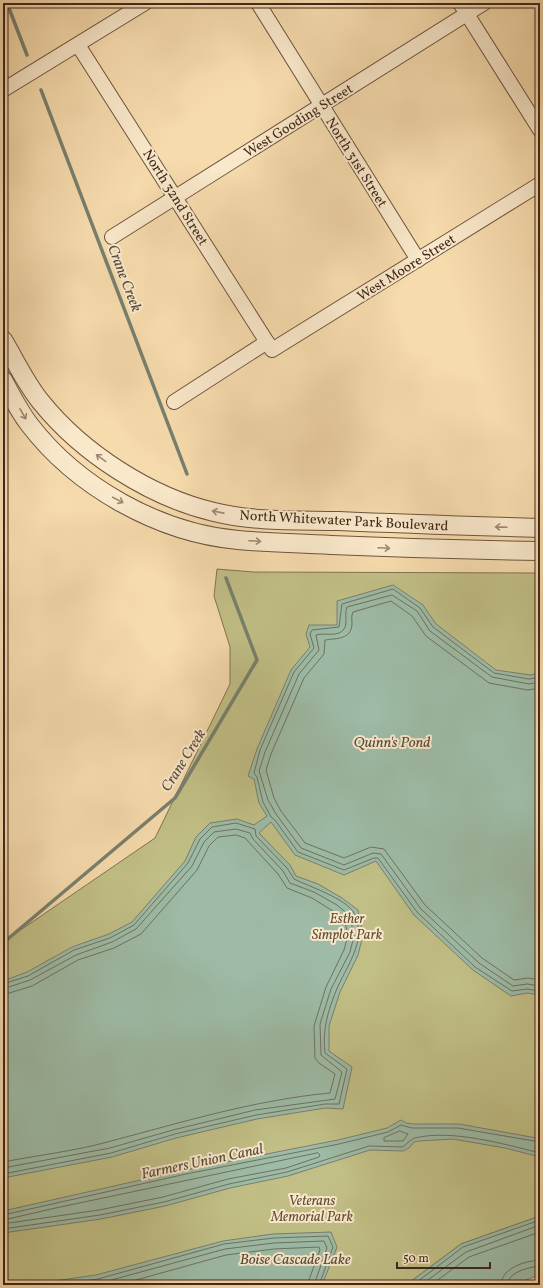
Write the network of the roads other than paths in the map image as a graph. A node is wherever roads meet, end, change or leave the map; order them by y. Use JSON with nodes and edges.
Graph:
{"nodes":[{"id":1,"x":145,"y":3,"type":"edge"},
{"id":2,"x":258,"y":3,"type":"edge"},
{"id":3,"x":484,"y":3,"type":"edge"},
{"id":4,"x":464,"y":8,"type":"edge"},
{"id":5,"x":78,"y":45,"type":"junction"},
{"id":6,"x":3,"y":90,"type":"edge"},
{"id":7,"x":321,"y":105,"type":"junction"},
{"id":8,"x":540,"y":130,"type":"edge"},
{"id":9,"x":540,"y":184,"type":"edge"},
{"id":10,"x":176,"y":196,"type":"junction"},
{"id":11,"x":112,"y":237,"type":"dead end"},
{"id":12,"x":418,"y":260,"type":"junction"},
{"id":13,"x":3,"y":340,"type":"edge"},
{"id":14,"x":270,"y":346,"type":"junction"},
{"id":15,"x":3,"y":380,"type":"edge"},
{"id":16,"x":174,"y":402,"type":"dead end"},
{"id":17,"x":540,"y":528,"type":"edge"},
{"id":18,"x":540,"y":551,"type":"edge"}],
"edges":[{"from":1,"to":5,"type":"street"},
{"from":2,"to":7,"type":"street","name":"North 31st Street"},
{"from":3,"to":4,"type":"street","name":"West Gooding Street"},
{"from":4,"to":7,"type":"street","name":"West Gooding Street"},
{"from":4,"to":8,"type":"street"},
{"from":5,"to":6,"type":"street"},
{"from":5,"to":10,"type":"street","name":"North 32nd Street"},
{"from":7,"to":10,"type":"street","name":"West Gooding Street"},
{"from":7,"to":12,"type":"street","name":"North 31st Street"},
{"from":9,"to":12,"type":"street","name":"West Moore Street"},
{"from":10,"to":11,"type":"street","name":"West Gooding Street"},
{"from":10,"to":14,"type":"street","name":"North 32nd Street"},
{"from":12,"to":14,"type":"street","name":"West Moore Street"},
{"from":17,"to":13,"type":"street","name":"North Whitewater Park Boulevard","one_way":true},
{"from":14,"to":16,"type":"street","name":"West Moore Street"},
{"from":15,"to":18,"type":"street","name":"North Whitewater Park Boulevard","one_way":true}]}
